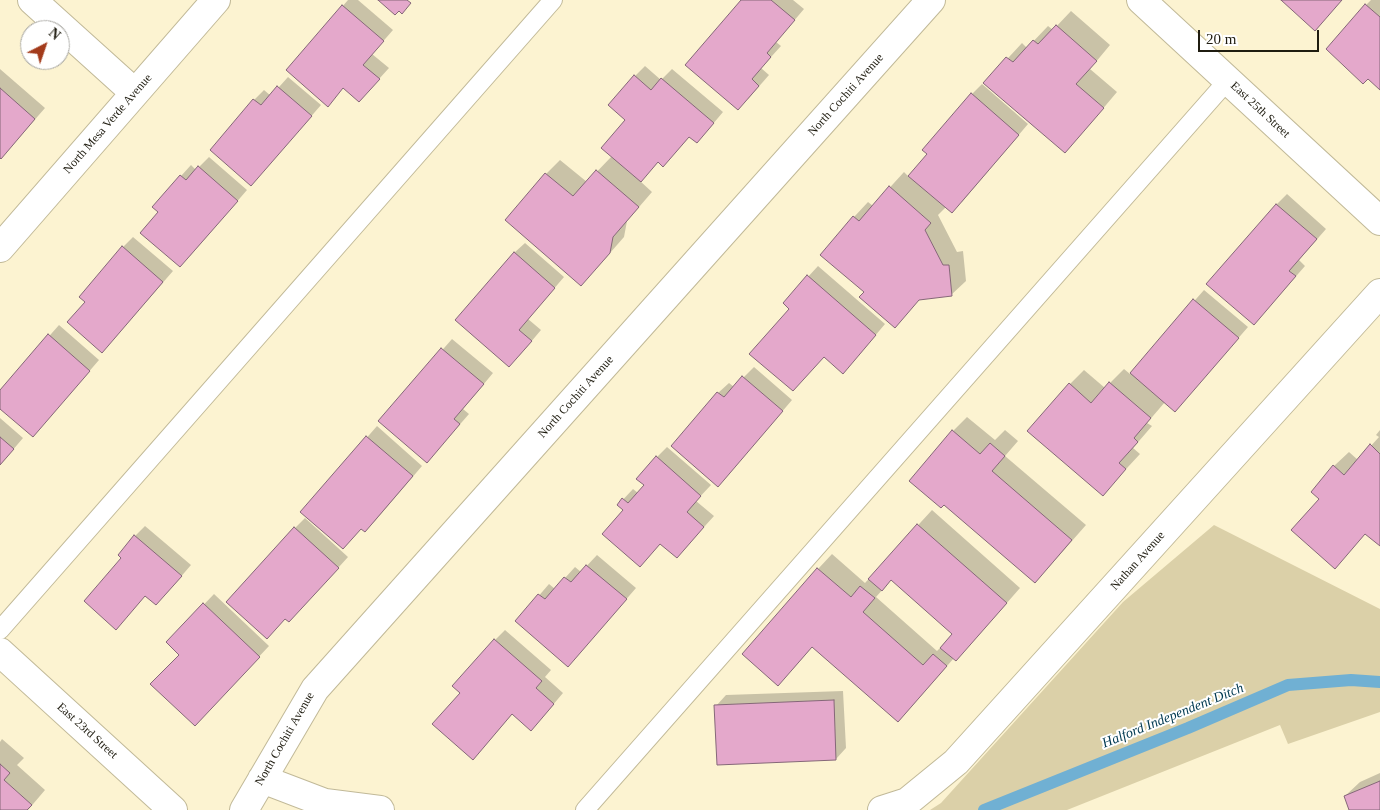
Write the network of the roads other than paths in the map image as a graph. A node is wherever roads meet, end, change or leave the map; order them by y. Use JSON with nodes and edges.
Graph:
{"nodes":[{"id":1,"x":32,"y":0,"type":"edge"},
{"id":2,"x":216,"y":0,"type":"edge"},
{"id":3,"x":553,"y":0,"type":"edge"},
{"id":4,"x":930,"y":0,"type":"edge"},
{"id":5,"x":1141,"y":0,"type":"edge"},
{"id":6,"x":1228,"y":80,"type":"junction"},
{"id":7,"x":135,"y":93,"type":"junction"},
{"id":8,"x":1380,"y":220,"type":"edge"},
{"id":9,"x":0,"y":248,"type":"edge"},
{"id":10,"x":1380,"y":293,"type":"edge"},
{"id":11,"x":0,"y":630,"type":"edge"},
{"id":12,"x":0,"y":652,"type":"edge"},
{"id":13,"x":262,"y":779,"type":"junction"},
{"id":14,"x":173,"y":810,"type":"edge"},
{"id":15,"x":244,"y":810,"type":"edge"},
{"id":16,"x":380,"y":810,"type":"edge"},
{"id":17,"x":585,"y":810,"type":"edge"},
{"id":18,"x":882,"y":810,"type":"edge"}],
"edges":[{"from":1,"to":7,"type":"street"},
{"from":2,"to":7,"type":"street","name":"North Mesa Verde Avenue"},
{"from":3,"to":11,"type":"lane"},
{"from":4,"to":13,"type":"street","name":"North Cochiti Avenue"},
{"from":5,"to":6,"type":"street","name":"East 25th Street"},
{"from":6,"to":8,"type":"street","name":"East 25th Street"},
{"from":6,"to":17,"type":"lane"},
{"from":7,"to":9,"type":"street","name":"North Mesa Verde Avenue"},
{"from":10,"to":18,"type":"street","name":"Nathan Avenue"},
{"from":12,"to":14,"type":"street","name":"East 23rd Street"},
{"from":13,"to":15,"type":"street","name":"North Cochiti Avenue"},
{"from":13,"to":16,"type":"street"}]}
